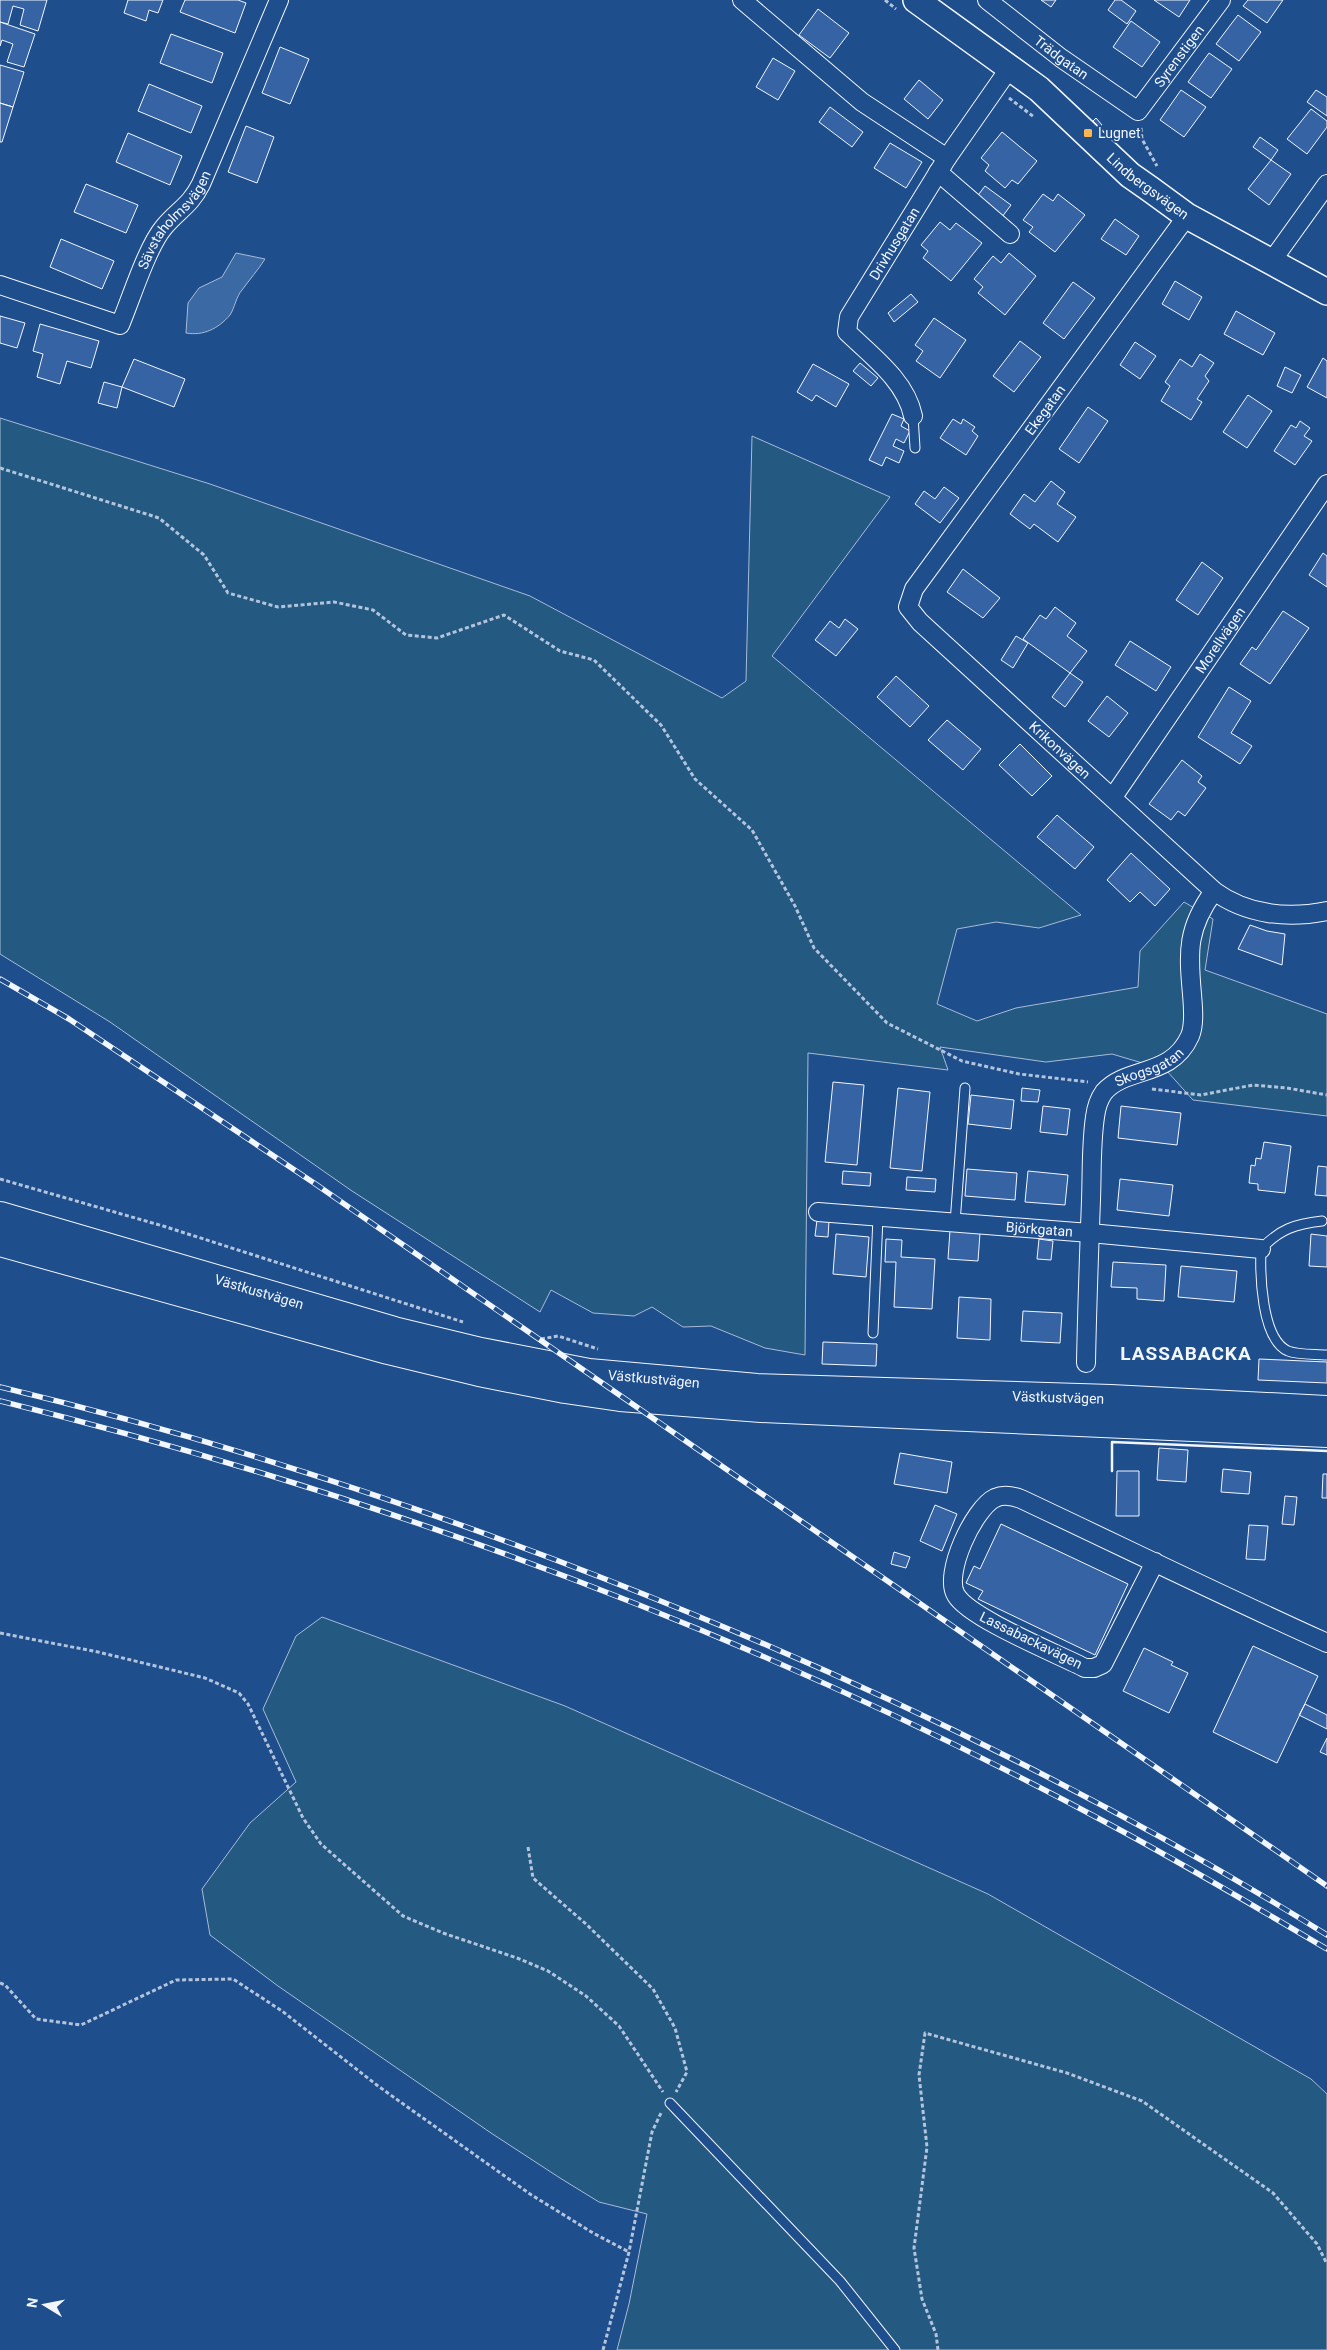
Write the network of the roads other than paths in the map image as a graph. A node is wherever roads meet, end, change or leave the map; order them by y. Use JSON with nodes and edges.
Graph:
{"nodes":[{"id":1,"x":280,"y":0,"type":"edge"},
{"id":2,"x":742,"y":0,"type":"edge"},
{"id":3,"x":916,"y":0,"type":"edge"},
{"id":4,"x":1221,"y":0,"type":"edge"},
{"id":5,"x":992,"y":1,"type":"edge"},
{"id":6,"x":1009,"y":69,"type":"junction"},
{"id":7,"x":1138,"y":111,"type":"joint"},
{"id":8,"x":942,"y":165,"type":"junction"},
{"id":9,"x":1327,"y":184,"type":"edge"},
{"id":10,"x":1187,"y":216,"type":"junction"},
{"id":11,"x":1010,"y":234,"type":"dead end"},
{"id":12,"x":1271,"y":262,"type":"junction"},
{"id":13,"x":0,"y":285,"type":"edge"},
{"id":14,"x":1327,"y":292,"type":"edge"},
{"id":15,"x":913,"y":416,"type":"joint"},
{"id":16,"x":915,"y":448,"type":"dead end"},
{"id":17,"x":1327,"y":484,"type":"edge"},
{"id":18,"x":908,"y":607,"type":"joint"},
{"id":19,"x":1113,"y":797,"type":"junction"},
{"id":20,"x":1214,"y":891,"type":"junction"},
{"id":21,"x":1327,"y":911,"type":"edge"},
{"id":22,"x":965,"y":1088,"type":"dead end"},
{"id":23,"x":818,"y":1212,"type":"dead end"},
{"id":24,"x":0,"y":1216,"type":"edge"},
{"id":25,"x":878,"y":1217,"type":"junction"},
{"id":26,"x":1322,"y":1221,"type":"dead end"},
{"id":27,"x":955,"y":1223,"type":"junction"},
{"id":28,"x":1090,"y":1233,"type":"junction"},
{"id":29,"x":0,"y":1242,"type":"edge"},
{"id":30,"x":1261,"y":1249,"type":"junction"},
{"id":31,"x":873,"y":1333,"type":"dead end"},
{"id":32,"x":1326,"y":1355,"type":"edge"},
{"id":33,"x":1086,"y":1363,"type":"dead end"},
{"id":34,"x":1327,"y":1410,"type":"edge"},
{"id":35,"x":1327,"y":1433,"type":"edge"},
{"id":36,"x":1155,"y":1562,"type":"junction"},
{"id":37,"x":1327,"y":1643,"type":"edge"},
{"id":38,"x":670,"y":2103,"type":"road end"},
{"id":39,"x":895,"y":2350,"type":"edge"}],
"edges":[{"from":1,"to":13,"type":"street","name":"Sävstaholmsvägen"},
{"from":2,"to":8,"type":"street"},
{"from":3,"to":6,"type":"street","name":"Lindbergsvägen"},
{"from":4,"to":7,"type":"street","name":"Syrenstigen"},
{"from":5,"to":7,"type":"street","name":"Trädgatan"},
{"from":6,"to":8,"type":"street","name":"Drivhusgatan"},
{"from":6,"to":10,"type":"street","name":"Lindbergsvägen"},
{"from":8,"to":11,"type":"street"},
{"from":8,"to":15,"type":"street","name":"Drivhusgatan"},
{"from":9,"to":12,"type":"street"},
{"from":10,"to":12,"type":"street","name":"Lindbergsvägen"},
{"from":10,"to":18,"type":"street","name":"Ekegatan"},
{"from":12,"to":14,"type":"street","name":"Lindbergsvägen"},
{"from":15,"to":16,"type":"lane"},
{"from":17,"to":19,"type":"street","name":"Morellvägen"},
{"from":18,"to":19,"type":"street","name":"Krikonvägen"},
{"from":19,"to":20,"type":"street","name":"Krikonvägen"},
{"from":20,"to":21,"type":"street"},
{"from":20,"to":28,"type":"street","name":"Skogsgatan"},
{"from":22,"to":27,"type":"lane"},
{"from":23,"to":25,"type":"street","name":"Björkgatan"},
{"from":24,"to":34,"type":"main road","name":"Västkustvägen"},
{"from":25,"to":27,"type":"street","name":"Björkgatan"},
{"from":25,"to":31,"type":"lane"},
{"from":26,"to":30,"type":"lane"},
{"from":27,"to":28,"type":"street","name":"Björkgatan"},
{"from":28,"to":30,"type":"street","name":"Björkgatan"},
{"from":28,"to":33,"type":"street","name":"Skogsgatan"},
{"from":29,"to":35,"type":"main road","name":"Västkustvägen"},
{"from":30,"to":32,"type":"lane"},
{"from":36,"to":36,"type":"street","name":"Lassabackavägen"},
{"from":36,"to":37,"type":"street","name":"Lassabackavägen"},
{"from":38,"to":39,"type":"lane"}]}
